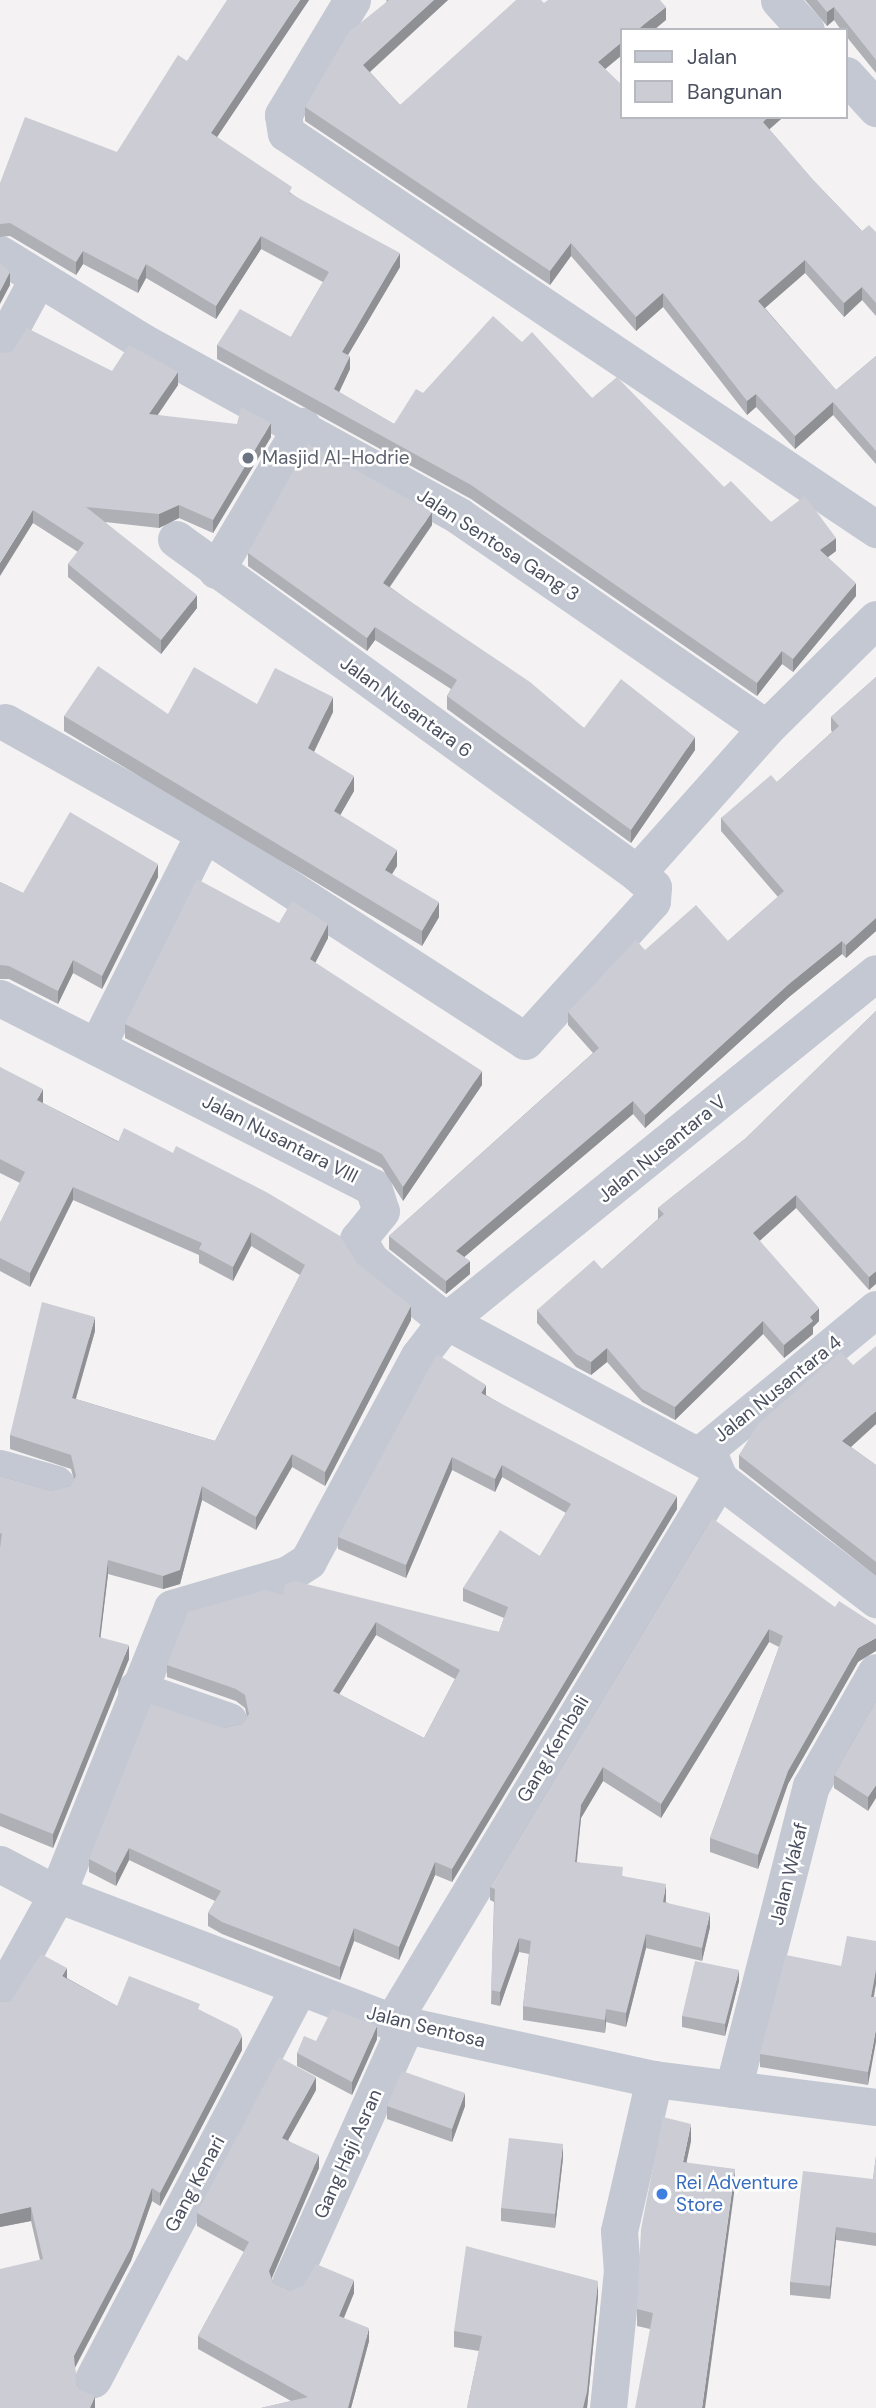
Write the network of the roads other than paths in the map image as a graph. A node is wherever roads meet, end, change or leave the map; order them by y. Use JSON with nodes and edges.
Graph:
{"nodes":[{"id":1,"x":352,"y":0,"type":"edge"},
{"id":2,"x":779,"y":0,"type":"edge"},
{"id":3,"x":804,"y":28,"type":"edge"},
{"id":4,"x":848,"y":77,"type":"edge"},
{"id":5,"x":876,"y":108,"type":"edge"},
{"id":6,"x":0,"y":254,"type":"edge"},
{"id":7,"x":38,"y":278,"type":"junction"},
{"id":8,"x":0,"y":348,"type":"edge"},
{"id":9,"x":302,"y":426,"type":"junction"},
{"id":10,"x":876,"y":529,"type":"edge"},
{"id":11,"x":176,"y":539,"type":"dead end"},
{"id":12,"x":216,"y":570,"type":"junction"},
{"id":13,"x":876,"y":619,"type":"edge"},
{"id":14,"x":5,"y":722,"type":"dead end"},
{"id":15,"x":766,"y":728,"type":"junction"},
{"id":16,"x":204,"y":833,"type":"junction"},
{"id":17,"x":637,"y":873,"type":"junction"},
{"id":18,"x":876,"y":973,"type":"edge"},
{"id":19,"x":0,"y":998,"type":"edge"},
{"id":20,"x":97,"y":1046,"type":"junction"},
{"id":21,"x":876,"y":1309,"type":"edge"},
{"id":22,"x":446,"y":1321,"type":"junction"},
{"id":23,"x":0,"y":1468,"type":"edge"},
{"id":24,"x":713,"y":1470,"type":"junction"},
{"id":25,"x":56,"y":1484,"type":"dead end"},
{"id":26,"x":876,"y":1599,"type":"edge"},
{"id":27,"x":876,"y":1671,"type":"edge"},
{"id":28,"x":136,"y":1689,"type":"junction"},
{"id":29,"x":229,"y":1721,"type":"dead end"},
{"id":30,"x":0,"y":1864,"type":"edge"},
{"id":31,"x":57,"y":1894,"type":"junction"},
{"id":32,"x":298,"y":1989,"type":"junction"},
{"id":33,"x":0,"y":1997,"type":"edge"},
{"id":34,"x":399,"y":2023,"type":"junction"},
{"id":35,"x":654,"y":2079,"type":"junction"},
{"id":36,"x":733,"y":2089,"type":"junction"},
{"id":37,"x":876,"y":2108,"type":"edge"},
{"id":38,"x":290,"y":2283,"type":"dead end"},
{"id":39,"x":93,"y":2379,"type":"dead end"},
{"id":40,"x":608,"y":2408,"type":"edge"}],
"edges":[{"from":1,"to":10,"type":"street"},
{"from":2,"to":3,"type":"street"},
{"from":4,"to":5,"type":"street"},
{"from":6,"to":7,"type":"street","name":"Jalan Sentosa Gang 3"},
{"from":7,"to":8,"type":"street"},
{"from":7,"to":9,"type":"street","name":"Jalan Sentosa Gang 3"},
{"from":9,"to":12,"type":"street"},
{"from":9,"to":15,"type":"street","name":"Jalan Sentosa Gang 3"},
{"from":11,"to":12,"type":"street","name":"Jalan Nusantara 6"},
{"from":12,"to":17,"type":"street","name":"Jalan Nusantara 6"},
{"from":13,"to":15,"type":"street"},
{"from":14,"to":16,"type":"street"},
{"from":15,"to":17,"type":"street"},
{"from":16,"to":17,"type":"street"},
{"from":16,"to":20,"type":"street"},
{"from":18,"to":22,"type":"street","name":"Jalan Nusantara V"},
{"from":19,"to":20,"type":"street"},
{"from":20,"to":22,"type":"street","name":"Jalan Nusantara VIII"},
{"from":21,"to":24,"type":"street","name":"Jalan Nusantara 4"},
{"from":22,"to":24,"type":"street"},
{"from":22,"to":28,"type":"street","name":"Jalan Nusantara V"},
{"from":23,"to":25,"type":"street"},
{"from":24,"to":26,"type":"street"},
{"from":24,"to":34,"type":"street","name":"Gang Kembali"},
{"from":27,"to":36,"type":"street","name":"Jalan Wakaf"},
{"from":28,"to":29,"type":"street"},
{"from":28,"to":31,"type":"street","name":"Jalan Nusantara V"},
{"from":30,"to":31,"type":"street","name":"Jalan Sentosa"},
{"from":31,"to":32,"type":"street","name":"Jalan Sentosa"},
{"from":31,"to":33,"type":"street","name":"Jalan Nusantara V"},
{"from":32,"to":34,"type":"street","name":"Jalan Sentosa"},
{"from":32,"to":39,"type":"street","name":"Gang Kenari"},
{"from":34,"to":35,"type":"street","name":"Jalan Sentosa"},
{"from":34,"to":38,"type":"street","name":"Gang Haji Asran"},
{"from":35,"to":36,"type":"street","name":"Jalan Sentosa"},
{"from":35,"to":40,"type":"street"},
{"from":36,"to":37,"type":"street","name":"Jalan Sentosa"}]}
